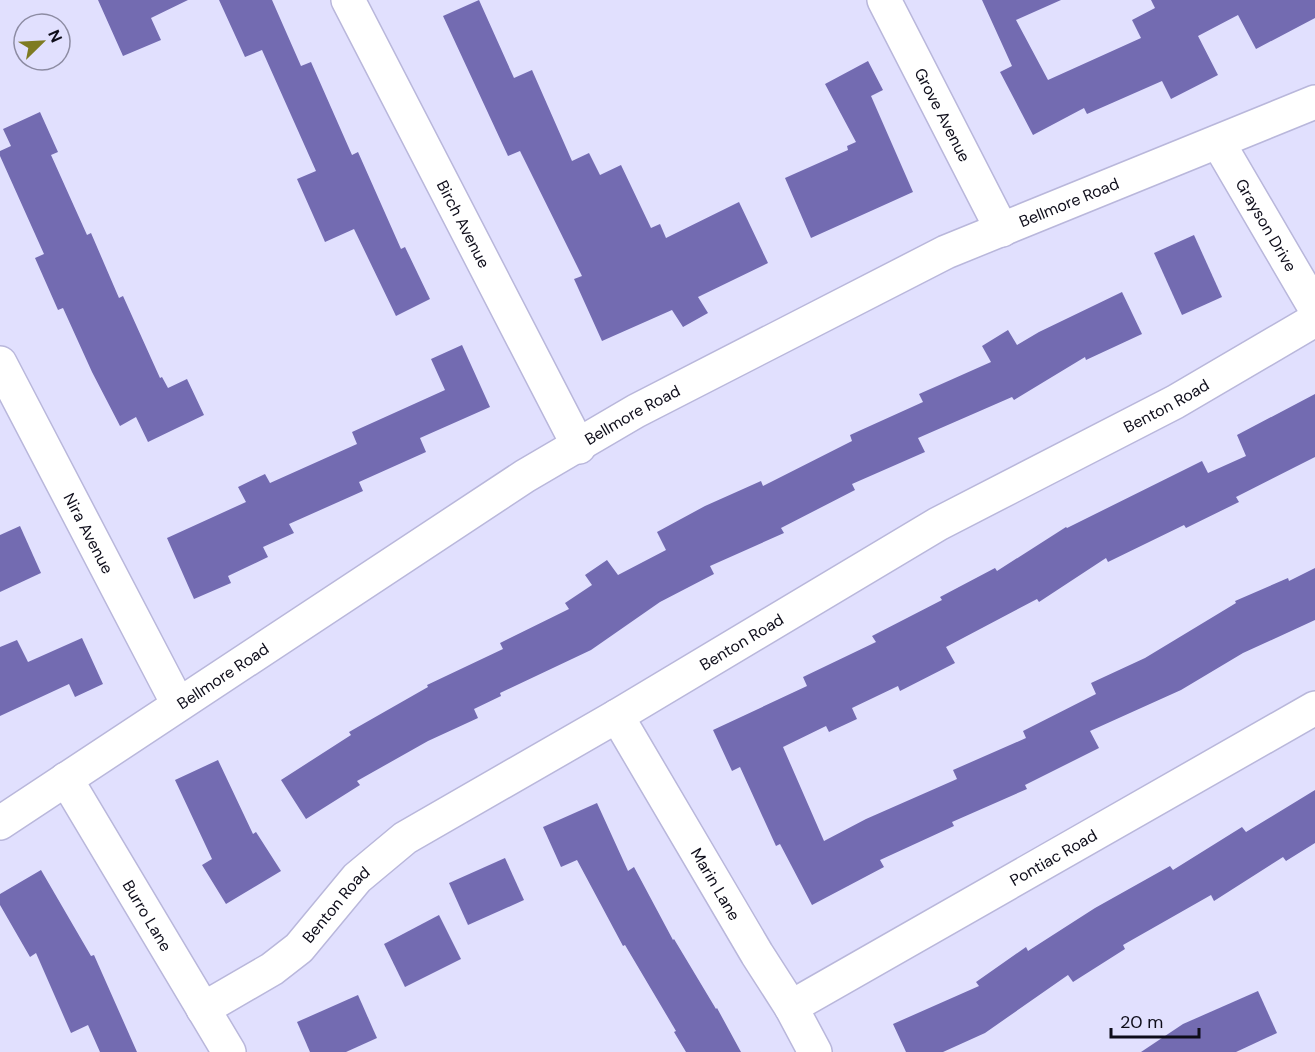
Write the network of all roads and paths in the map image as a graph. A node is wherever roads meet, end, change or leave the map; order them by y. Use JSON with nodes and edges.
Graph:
{"nodes":[{"id":1,"x":348,"y":0,"type":"edge"},
{"id":2,"x":884,"y":0,"type":"edge"},
{"id":3,"x":1315,"y":102,"type":"edge"},
{"id":4,"x":1218,"y":142,"type":"junction"},
{"id":5,"x":1002,"y":230,"type":"junction"},
{"id":6,"x":1315,"y":308,"type":"edge"},
{"id":7,"x":1315,"y":320,"type":"edge"},
{"id":8,"x":0,"y":363,"type":"edge"},
{"id":9,"x":579,"y":447,"type":"junction"},
{"id":10,"x":178,"y":704,"type":"junction"},
{"id":11,"x":1315,"y":708,"type":"edge"},
{"id":12,"x":617,"y":716,"type":"junction"},
{"id":13,"x":66,"y":779,"type":"junction"},
{"id":14,"x":0,"y":823,"type":"edge"},
{"id":15,"x":791,"y":1007,"type":"junction"},
{"id":16,"x":203,"y":1009,"type":"junction"},
{"id":17,"x":229,"y":1052,"type":"edge"},
{"id":18,"x":816,"y":1052,"type":"edge"}],
"edges":[{"from":1,"to":9,"type":"street","name":"Birch Avenue"},
{"from":2,"to":5,"type":"street","name":"Grove Avenue"},
{"from":3,"to":4,"type":"street","name":"Bellmore Road"},
{"from":4,"to":5,"type":"street","name":"Bellmore Road"},
{"from":4,"to":6,"type":"street","name":"Grayson Drive"},
{"from":5,"to":9,"type":"street","name":"Bellmore Road"},
{"from":7,"to":12,"type":"street","name":"Benton Road"},
{"from":8,"to":10,"type":"street","name":"Nira Avenue"},
{"from":9,"to":10,"type":"street","name":"Bellmore Road"},
{"from":10,"to":13,"type":"street","name":"Bellmore Road"},
{"from":11,"to":15,"type":"street","name":"Pontiac Road"},
{"from":12,"to":15,"type":"street","name":"Marin Lane"},
{"from":12,"to":16,"type":"street","name":"Benton Road"},
{"from":13,"to":14,"type":"street","name":"Bellmore Road"},
{"from":13,"to":16,"type":"street","name":"Burro Lane"},
{"from":15,"to":18,"type":"street","name":"Marin Lane"},
{"from":16,"to":17,"type":"street","name":"Burro Lane"}]}
